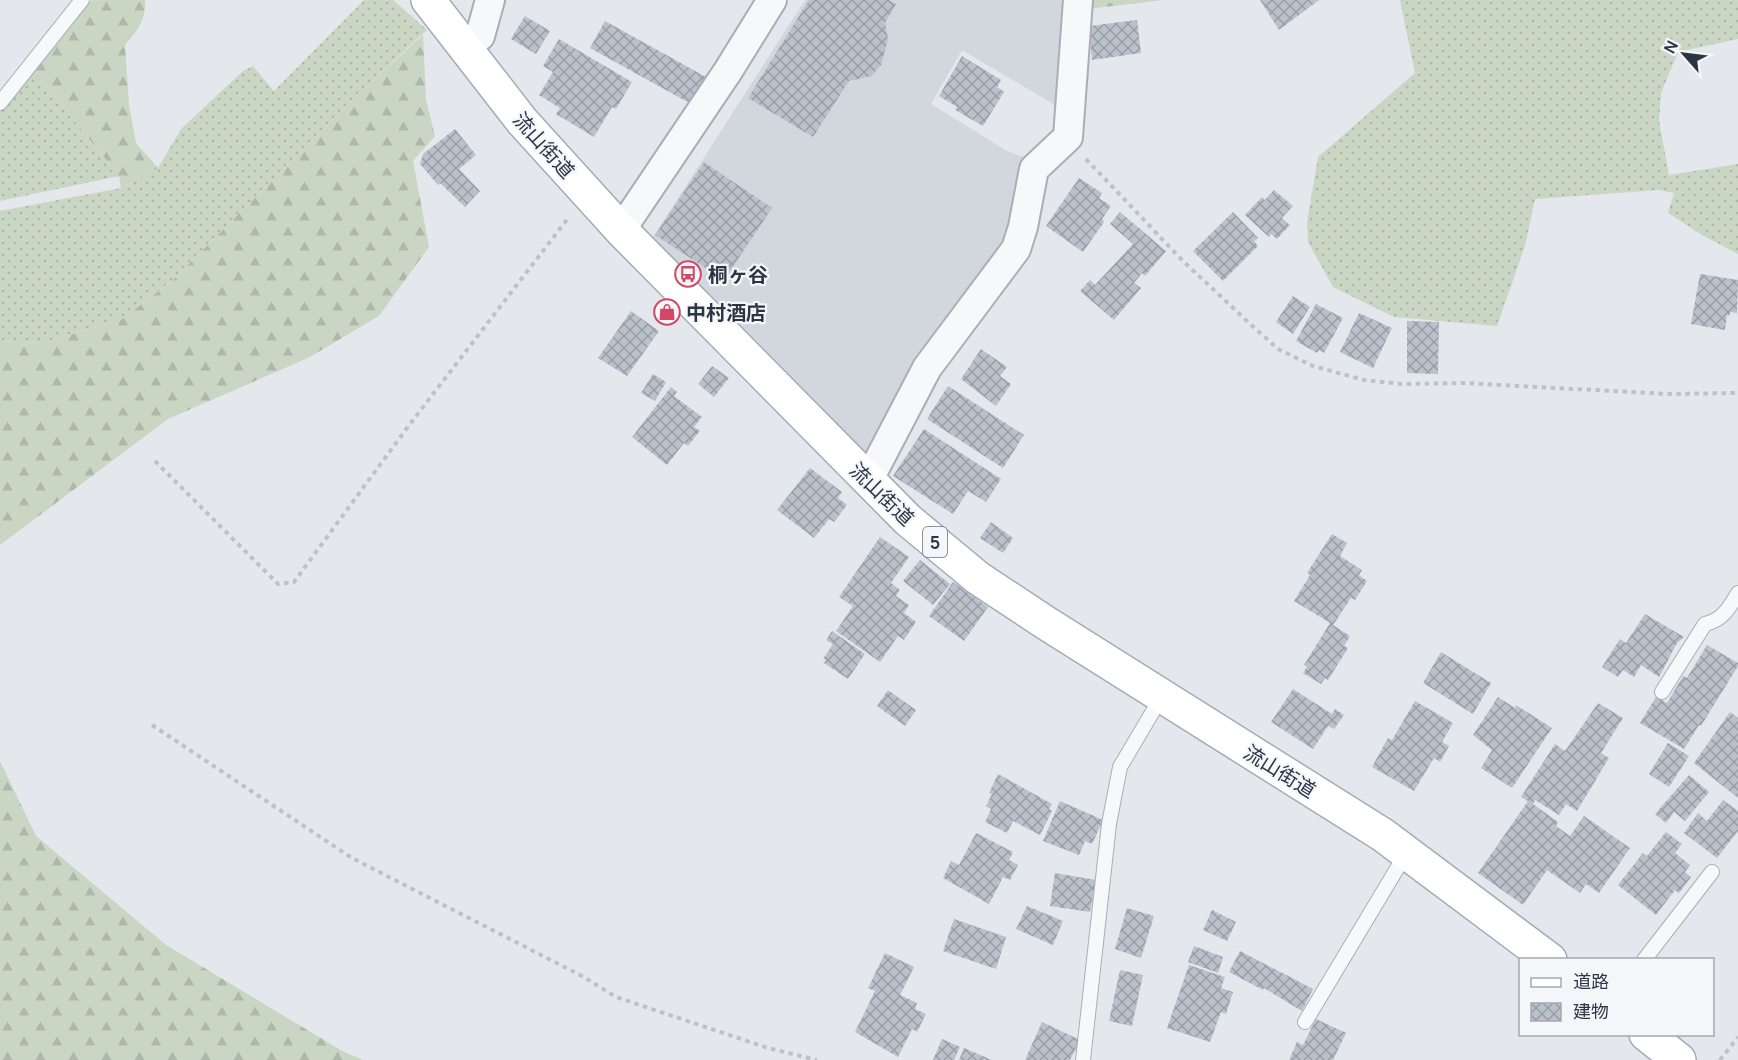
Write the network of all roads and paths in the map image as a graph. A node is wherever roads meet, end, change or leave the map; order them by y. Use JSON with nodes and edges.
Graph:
{"nodes":[{"id":1,"x":82,"y":0,"type":"edge"},
{"id":2,"x":428,"y":0,"type":"edge"},
{"id":3,"x":490,"y":0,"type":"edge"},
{"id":4,"x":772,"y":0,"type":"edge"},
{"id":5,"x":1078,"y":0,"type":"edge"},
{"id":6,"x":463,"y":46,"type":"junction"},
{"id":7,"x":0,"y":103,"type":"edge"},
{"id":8,"x":1068,"y":137,"type":"junction"},
{"id":9,"x":587,"y":193,"type":"junction"},
{"id":10,"x":621,"y":230,"type":"junction"},
{"id":11,"x":1738,"y":393,"type":"edge"},
{"id":12,"x":155,"y":461,"type":"dead end"},
{"id":13,"x":868,"y":481,"type":"junction"},
{"id":14,"x":1738,"y":593,"type":"edge"},
{"id":15,"x":1662,"y":692,"type":"dead end"},
{"id":16,"x":1162,"y":696,"type":"junction"},
{"id":17,"x":152,"y":725,"type":"dead end"},
{"id":18,"x":1407,"y":852,"type":"junction"},
{"id":19,"x":1712,"y":872,"type":"dead end"},
{"id":20,"x":1547,"y":958,"type":"edge"},
{"id":21,"x":1646,"y":958,"type":"edge"},
{"id":22,"x":1305,"y":1022,"type":"dead end"},
{"id":23,"x":1647,"y":1036,"type":"edge"},
{"id":24,"x":1738,"y":1037,"type":"edge"},
{"id":25,"x":817,"y":1060,"type":"edge"},
{"id":26,"x":1083,"y":1060,"type":"edge"},
{"id":27,"x":1679,"y":1060,"type":"edge"},
{"id":28,"x":1720,"y":1060,"type":"edge"}],
"edges":[{"from":1,"to":7,"type":"lane"},
{"from":2,"to":6,"type":"main road","name":"流山街道","number":"5"},
{"from":3,"to":6,"type":"street"},
{"from":4,"to":10,"type":"street"},
{"from":5,"to":8,"type":"street"},
{"from":6,"to":9,"type":"main road","name":"流山街道","number":"5"},
{"from":8,"to":11,"type":"path"},
{"from":8,"to":13,"type":"street"},
{"from":9,"to":10,"type":"main road","name":"流山街道","number":"5"},
{"from":9,"to":12,"type":"path"},
{"from":10,"to":13,"type":"main road","name":"流山街道","number":"5"},
{"from":13,"to":16,"type":"main road","name":"流山街道","number":"5"},
{"from":14,"to":15,"type":"lane"},
{"from":16,"to":18,"type":"main road","name":"流山街道","number":"5"},
{"from":16,"to":26,"type":"lane"},
{"from":17,"to":25,"type":"path"},
{"from":18,"to":20,"type":"main road","name":"流山街道","number":"5"},
{"from":18,"to":22,"type":"lane"},
{"from":19,"to":21,"type":"lane"},
{"from":23,"to":27,"type":"main road"},
{"from":24,"to":28,"type":"path"}]}
